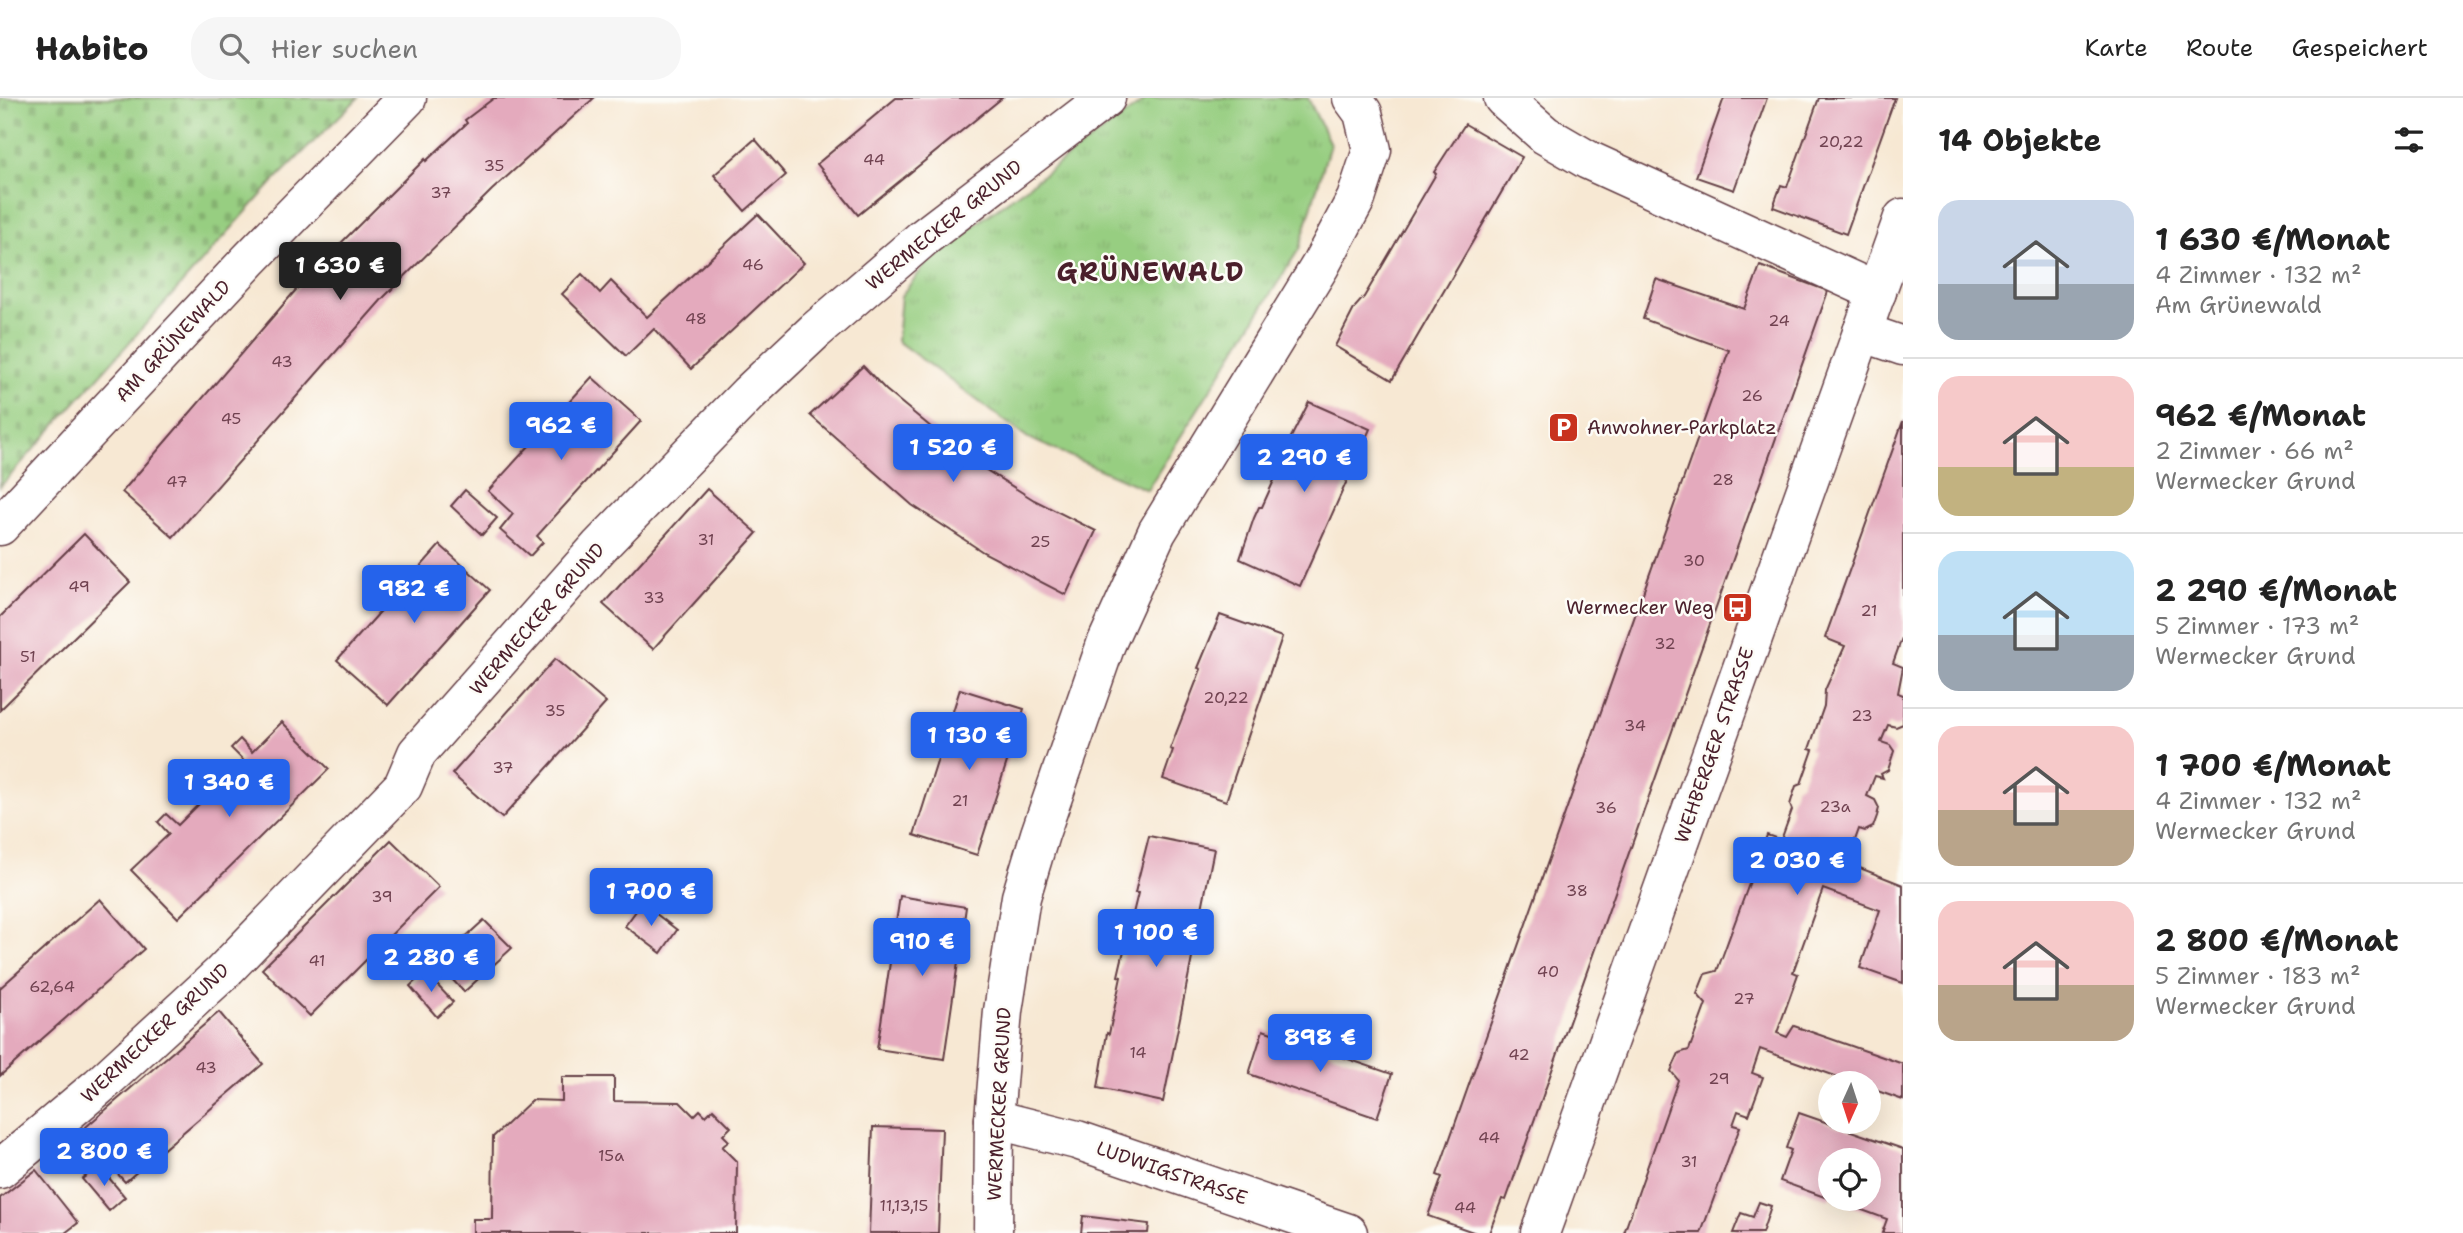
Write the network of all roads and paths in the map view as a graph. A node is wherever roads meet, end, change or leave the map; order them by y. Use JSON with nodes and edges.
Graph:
{"nodes":[{"id":1,"x":407,"y":98,"type":"edge"},
{"id":2,"x":1106,"y":98,"type":"edge"},
{"id":3,"x":1352,"y":98,"type":"edge"},
{"id":4,"x":1503,"y":98,"type":"edge"},
{"id":5,"x":1903,"y":218,"type":"edge"},
{"id":6,"x":1877,"y":292,"type":"junction"},
{"id":7,"x":1862,"y":332,"type":"junction"},
{"id":8,"x":1903,"y":346,"type":"edge"},
{"id":9,"x":0,"y":526,"type":"edge"},
{"id":10,"x":994,"y":1119,"type":"junction"},
{"id":11,"x":0,"y":1169,"type":"edge"},
{"id":12,"x":993,"y":1233,"type":"edge"},
{"id":13,"x":1348,"y":1233,"type":"edge"},
{"id":14,"x":1540,"y":1233,"type":"edge"}],
"edges":[{"from":1,"to":9,"type":"street","name":"AM GRÜNEWALD"},
{"from":2,"to":11,"type":"street","name":"WERMECKER GRUND"},
{"from":3,"to":10,"type":"street","name":"WERMECKER GRUND"},
{"from":4,"to":6,"type":"street"},
{"from":5,"to":6,"type":"street","name":"WEHBERGER STRASSE"},
{"from":6,"to":7,"type":"street","name":"WEHBERGER STRASSE"},
{"from":7,"to":8,"type":"street"},
{"from":7,"to":14,"type":"street","name":"WEHBERGER STRASSE"},
{"from":10,"to":12,"type":"street","name":"WERMECKER GRUND"},
{"from":10,"to":13,"type":"street","name":"LUDWIGSTRASSE"}]}
